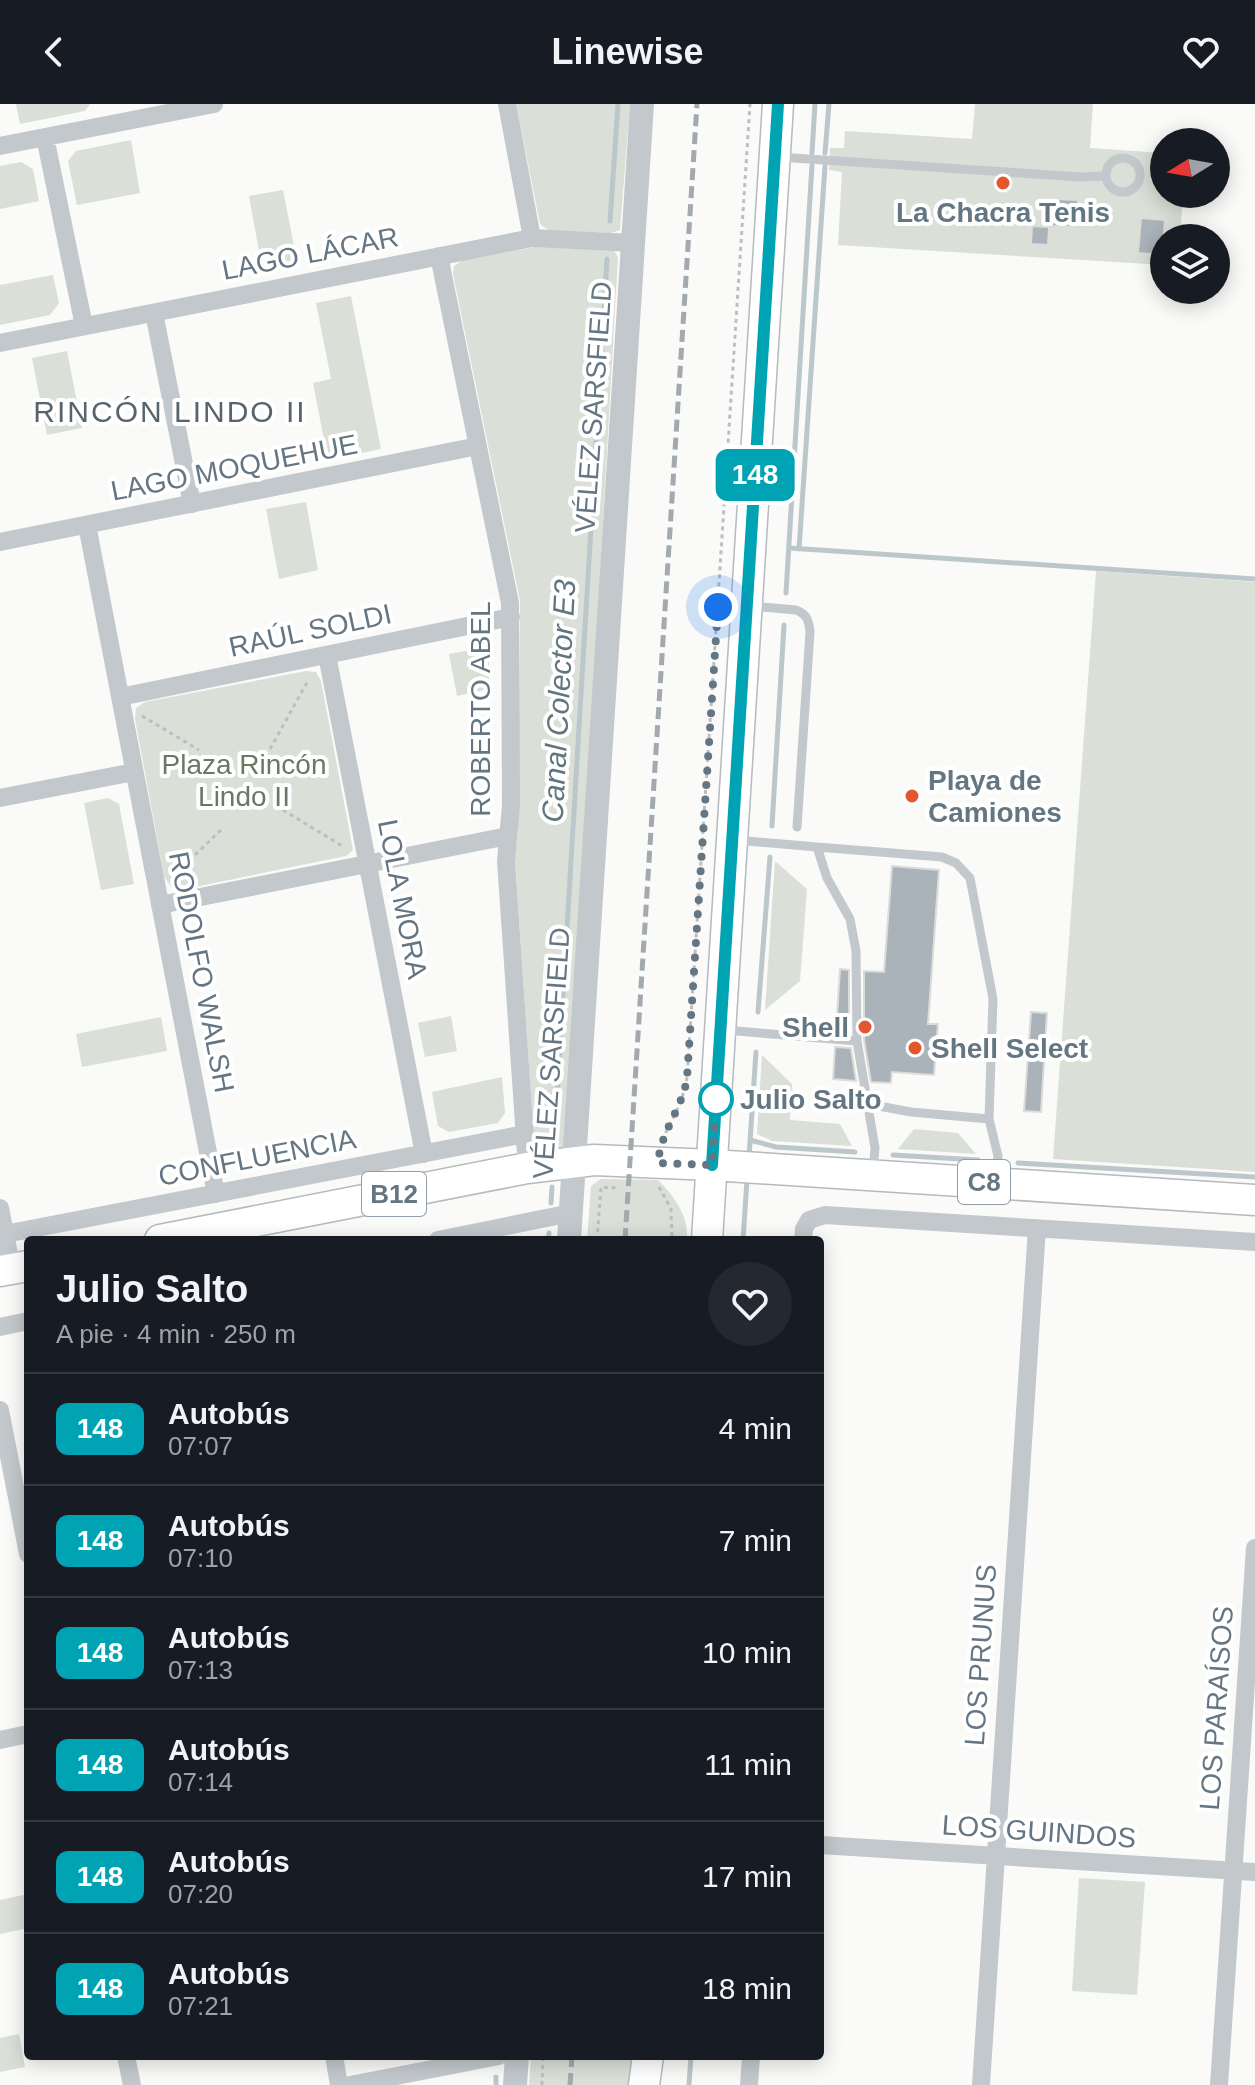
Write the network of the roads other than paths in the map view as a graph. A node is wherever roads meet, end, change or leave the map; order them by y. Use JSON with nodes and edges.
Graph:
{"nodes":[{"id":1,"x":111,"y":104,"type":"edge"},
{"id":2,"x":214,"y":104,"type":"edge"},
{"id":3,"x":507,"y":104,"type":"edge"},
{"id":4,"x":642,"y":104,"type":"edge"},
{"id":5,"x":778,"y":104,"type":"edge"},
{"id":6,"x":115,"y":123,"type":"junction"},
{"id":7,"x":45,"y":137,"type":"junction"},
{"id":8,"x":0,"y":146,"type":"edge"},
{"id":9,"x":775,"y":157,"type":"junction"},
{"id":10,"x":1105,"y":176,"type":"dead end"},
{"id":11,"x":532,"y":238,"type":"junction"},
{"id":12,"x":633,"y":243,"type":"junction"},
{"id":13,"x":439,"y":256,"type":"junction"},
{"id":14,"x":154,"y":313,"type":"junction"},
{"id":15,"x":84,"y":326,"type":"junction"},
{"id":16,"x":0,"y":343,"type":"edge"},
{"id":17,"x":478,"y":446,"type":"junction"},
{"id":18,"x":192,"y":504,"type":"junction"},
{"id":19,"x":87,"y":525,"type":"junction"},
{"id":20,"x":0,"y":542,"type":"edge"},
{"id":21,"x":747,"y":606,"type":"junction"},
{"id":22,"x":511,"y":617,"type":"junction"},
{"id":23,"x":327,"y":655,"type":"junction"},
{"id":24,"x":120,"y":697,"type":"junction"},
{"id":25,"x":134,"y":772,"type":"junction"},
{"id":26,"x":0,"y":798,"type":"edge"},
{"id":27,"x":797,"y":827,"type":"dead end"},
{"id":28,"x":508,"y":836,"type":"junction"},
{"id":29,"x":733,"y":840,"type":"junction"},
{"id":30,"x":817,"y":847,"type":"junction"},
{"id":31,"x":368,"y":863,"type":"junction"},
{"id":32,"x":160,"y":905,"type":"junction"},
{"id":33,"x":721,"y":1029,"type":"junction"},
{"id":34,"x":857,"y":1041,"type":"junction"},
{"id":35,"x":868,"y":1104,"type":"junction"},
{"id":36,"x":989,"y":1119,"type":"junction"},
{"id":37,"x":525,"y":1134,"type":"junction"},
{"id":38,"x":424,"y":1154,"type":"junction"},
{"id":39,"x":574,"y":1161,"type":"junction"},
{"id":40,"x":712,"y":1165,"type":"junction"},
{"id":41,"x":527,"y":1168,"type":"junction"},
{"id":42,"x":873,"y":1175,"type":"junction"},
{"id":43,"x":996,"y":1183,"type":"junction"},
{"id":44,"x":216,"y":1194,"type":"junction"},
{"id":45,"x":1255,"y":1200,"type":"edge"},
{"id":46,"x":0,"y":1208,"type":"edge"},
{"id":47,"x":571,"y":1213,"type":"junction"},
{"id":48,"x":1037,"y":1228,"type":"junction"},
{"id":49,"x":3,"y":1235,"type":"edge"},
{"id":50,"x":180,"y":1236,"type":"edge"},
{"id":51,"x":458,"y":1236,"type":"edge"},
{"id":52,"x":569,"y":1236,"type":"edge"},
{"id":53,"x":707,"y":1236,"type":"edge"},
{"id":54,"x":803,"y":1236,"type":"edge"},
{"id":55,"x":1255,"y":1242,"type":"edge"},
{"id":56,"x":13,"y":1269,"type":"edge"},
{"id":57,"x":24,"y":1322,"type":"edge"},
{"id":58,"x":0,"y":1327,"type":"edge"},
{"id":59,"x":0,"y":1410,"type":"edge"},
{"id":60,"x":24,"y":1533,"type":"edge"},
{"id":61,"x":1255,"y":1548,"type":"edge"},
{"id":62,"x":24,"y":1735,"type":"edge"},
{"id":63,"x":0,"y":1740,"type":"edge"},
{"id":64,"x":824,"y":1845,"type":"edge"},
{"id":65,"x":994,"y":1856,"type":"junction"},
{"id":66,"x":1233,"y":1871,"type":"junction"},
{"id":67,"x":1255,"y":1872,"type":"edge"},
{"id":68,"x":127,"y":2060,"type":"edge"},
{"id":69,"x":335,"y":2060,"type":"edge"},
{"id":70,"x":478,"y":2060,"type":"edge"},
{"id":71,"x":517,"y":2060,"type":"edge"},
{"id":72,"x":647,"y":2060,"type":"edge"},
{"id":73,"x":658,"y":2060,"type":"edge"},
{"id":74,"x":751,"y":2060,"type":"edge"},
{"id":75,"x":132,"y":2085,"type":"edge"},
{"id":76,"x":339,"y":2085,"type":"edge"},
{"id":77,"x":350,"y":2085,"type":"edge"},
{"id":78,"x":515,"y":2085,"type":"edge"},
{"id":79,"x":644,"y":2085,"type":"edge"},
{"id":80,"x":658,"y":2085,"type":"edge"},
{"id":81,"x":749,"y":2085,"type":"edge"},
{"id":82,"x":981,"y":2085,"type":"edge"},
{"id":83,"x":1219,"y":2085,"type":"edge"}],
"edges":[{"from":1,"to":6,"type":"street"},
{"from":2,"to":6,"type":"street"},
{"from":3,"to":11,"type":"street"},
{"from":4,"to":12,"type":"street","name":"VÉLEZ SARSFIELD"},
{"from":5,"to":9,"type":"main road"},
{"from":6,"to":7,"type":"street"},
{"from":7,"to":8,"type":"street"},
{"from":7,"to":15,"type":"street"},
{"from":9,"to":10,"type":"lane"},
{"from":9,"to":21,"type":"main road"},
{"from":11,"to":12,"type":"street","name":"LAGO LÁCAR"},
{"from":11,"to":13,"type":"street","name":"LAGO LÁCAR"},
{"from":12,"to":39,"type":"street","name":"VÉLEZ SARSFIELD"},
{"from":13,"to":14,"type":"street","name":"LAGO LÁCAR"},
{"from":13,"to":17,"type":"street","name":"ROBERTO ABEL"},
{"from":14,"to":15,"type":"street","name":"LAGO LÁCAR"},
{"from":14,"to":18,"type":"street"},
{"from":15,"to":16,"type":"street","name":"LAGO LÁCAR"},
{"from":17,"to":18,"type":"street","name":"LAGO MOQUEHUE"},
{"from":17,"to":22,"type":"street","name":"ROBERTO ABEL"},
{"from":18,"to":19,"type":"street","name":"LAGO MOQUEHUE"},
{"from":19,"to":20,"type":"street","name":"LAGO MOQUEHUE"},
{"from":19,"to":24,"type":"street","name":"RODOLFO WALSH"},
{"from":21,"to":27,"type":"lane"},
{"from":21,"to":29,"type":"main road"},
{"from":22,"to":23,"type":"street","name":"RAÚL SOLDI"},
{"from":22,"to":28,"type":"street","name":"ROBERTO ABEL"},
{"from":23,"to":24,"type":"street","name":"RAÚL SOLDI"},
{"from":23,"to":31,"type":"street","name":"LOLA MORA"},
{"from":24,"to":25,"type":"street","name":"RODOLFO WALSH"},
{"from":25,"to":26,"type":"street"},
{"from":25,"to":32,"type":"street","name":"RODOLFO WALSH"},
{"from":28,"to":31,"type":"street"},
{"from":28,"to":37,"type":"street","name":"ROBERTO ABEL"},
{"from":29,"to":30,"type":"lane"},
{"from":29,"to":33,"type":"main road"},
{"from":30,"to":34,"type":"lane"},
{"from":30,"to":36,"type":"lane"},
{"from":31,"to":32,"type":"street"},
{"from":31,"to":38,"type":"street","name":"LOLA MORA"},
{"from":32,"to":44,"type":"street","name":"RODOLFO WALSH"},
{"from":33,"to":34,"type":"lane"},
{"from":33,"to":40,"type":"main road"},
{"from":34,"to":35,"type":"lane"},
{"from":35,"to":36,"type":"lane"},
{"from":35,"to":42,"type":"lane"},
{"from":36,"to":43,"type":"lane"},
{"from":37,"to":38,"type":"street","name":"CONFLUENCIA"},
{"from":37,"to":41,"type":"street","name":"ROBERTO ABEL"},
{"from":38,"to":44,"type":"street","name":"CONFLUENCIA"},
{"from":39,"to":40,"type":"main road","number":"B12"},
{"from":39,"to":41,"type":"main road","number":"B12"},
{"from":39,"to":47,"type":"street","name":"VÉLEZ SARSFIELD"},
{"from":40,"to":42,"type":"main road","number":"C8"},
{"from":40,"to":53,"type":"main road"},
{"from":41,"to":50,"type":"main road","number":"B12"},
{"from":42,"to":43,"type":"main road","number":"C8"},
{"from":43,"to":45,"type":"main road","number":"C8"},
{"from":44,"to":49,"type":"street","name":"CONFLUENCIA"},
{"from":46,"to":49,"type":"street"},
{"from":47,"to":51,"type":"street"},
{"from":47,"to":52,"type":"street","name":"VÉLEZ SARSFIELD"},
{"from":48,"to":54,"type":"street"},
{"from":48,"to":55,"type":"street"},
{"from":48,"to":65,"type":"street","name":"LOS PRUNUS"},
{"from":49,"to":56,"type":"street"},
{"from":57,"to":58,"type":"street"},
{"from":59,"to":60,"type":"street"},
{"from":61,"to":66,"type":"street","name":"LOS PARAÍSOS"},
{"from":62,"to":63,"type":"street"},
{"from":64,"to":65,"type":"street","name":"LOS GUINDOS"},
{"from":65,"to":66,"type":"street","name":"LOS GUINDOS"},
{"from":65,"to":82,"type":"street","name":"LOS PRUNUS"},
{"from":66,"to":67,"type":"street","name":"LOS GUINDOS"},
{"from":66,"to":83,"type":"street","name":"LOS PARAÍSOS"},
{"from":68,"to":75,"type":"street"},
{"from":69,"to":76,"type":"street"},
{"from":70,"to":77,"type":"street"},
{"from":71,"to":78,"type":"street"},
{"from":72,"to":79,"type":"main road"},
{"from":73,"to":80,"type":"main road"},
{"from":74,"to":81,"type":"street"}]}
